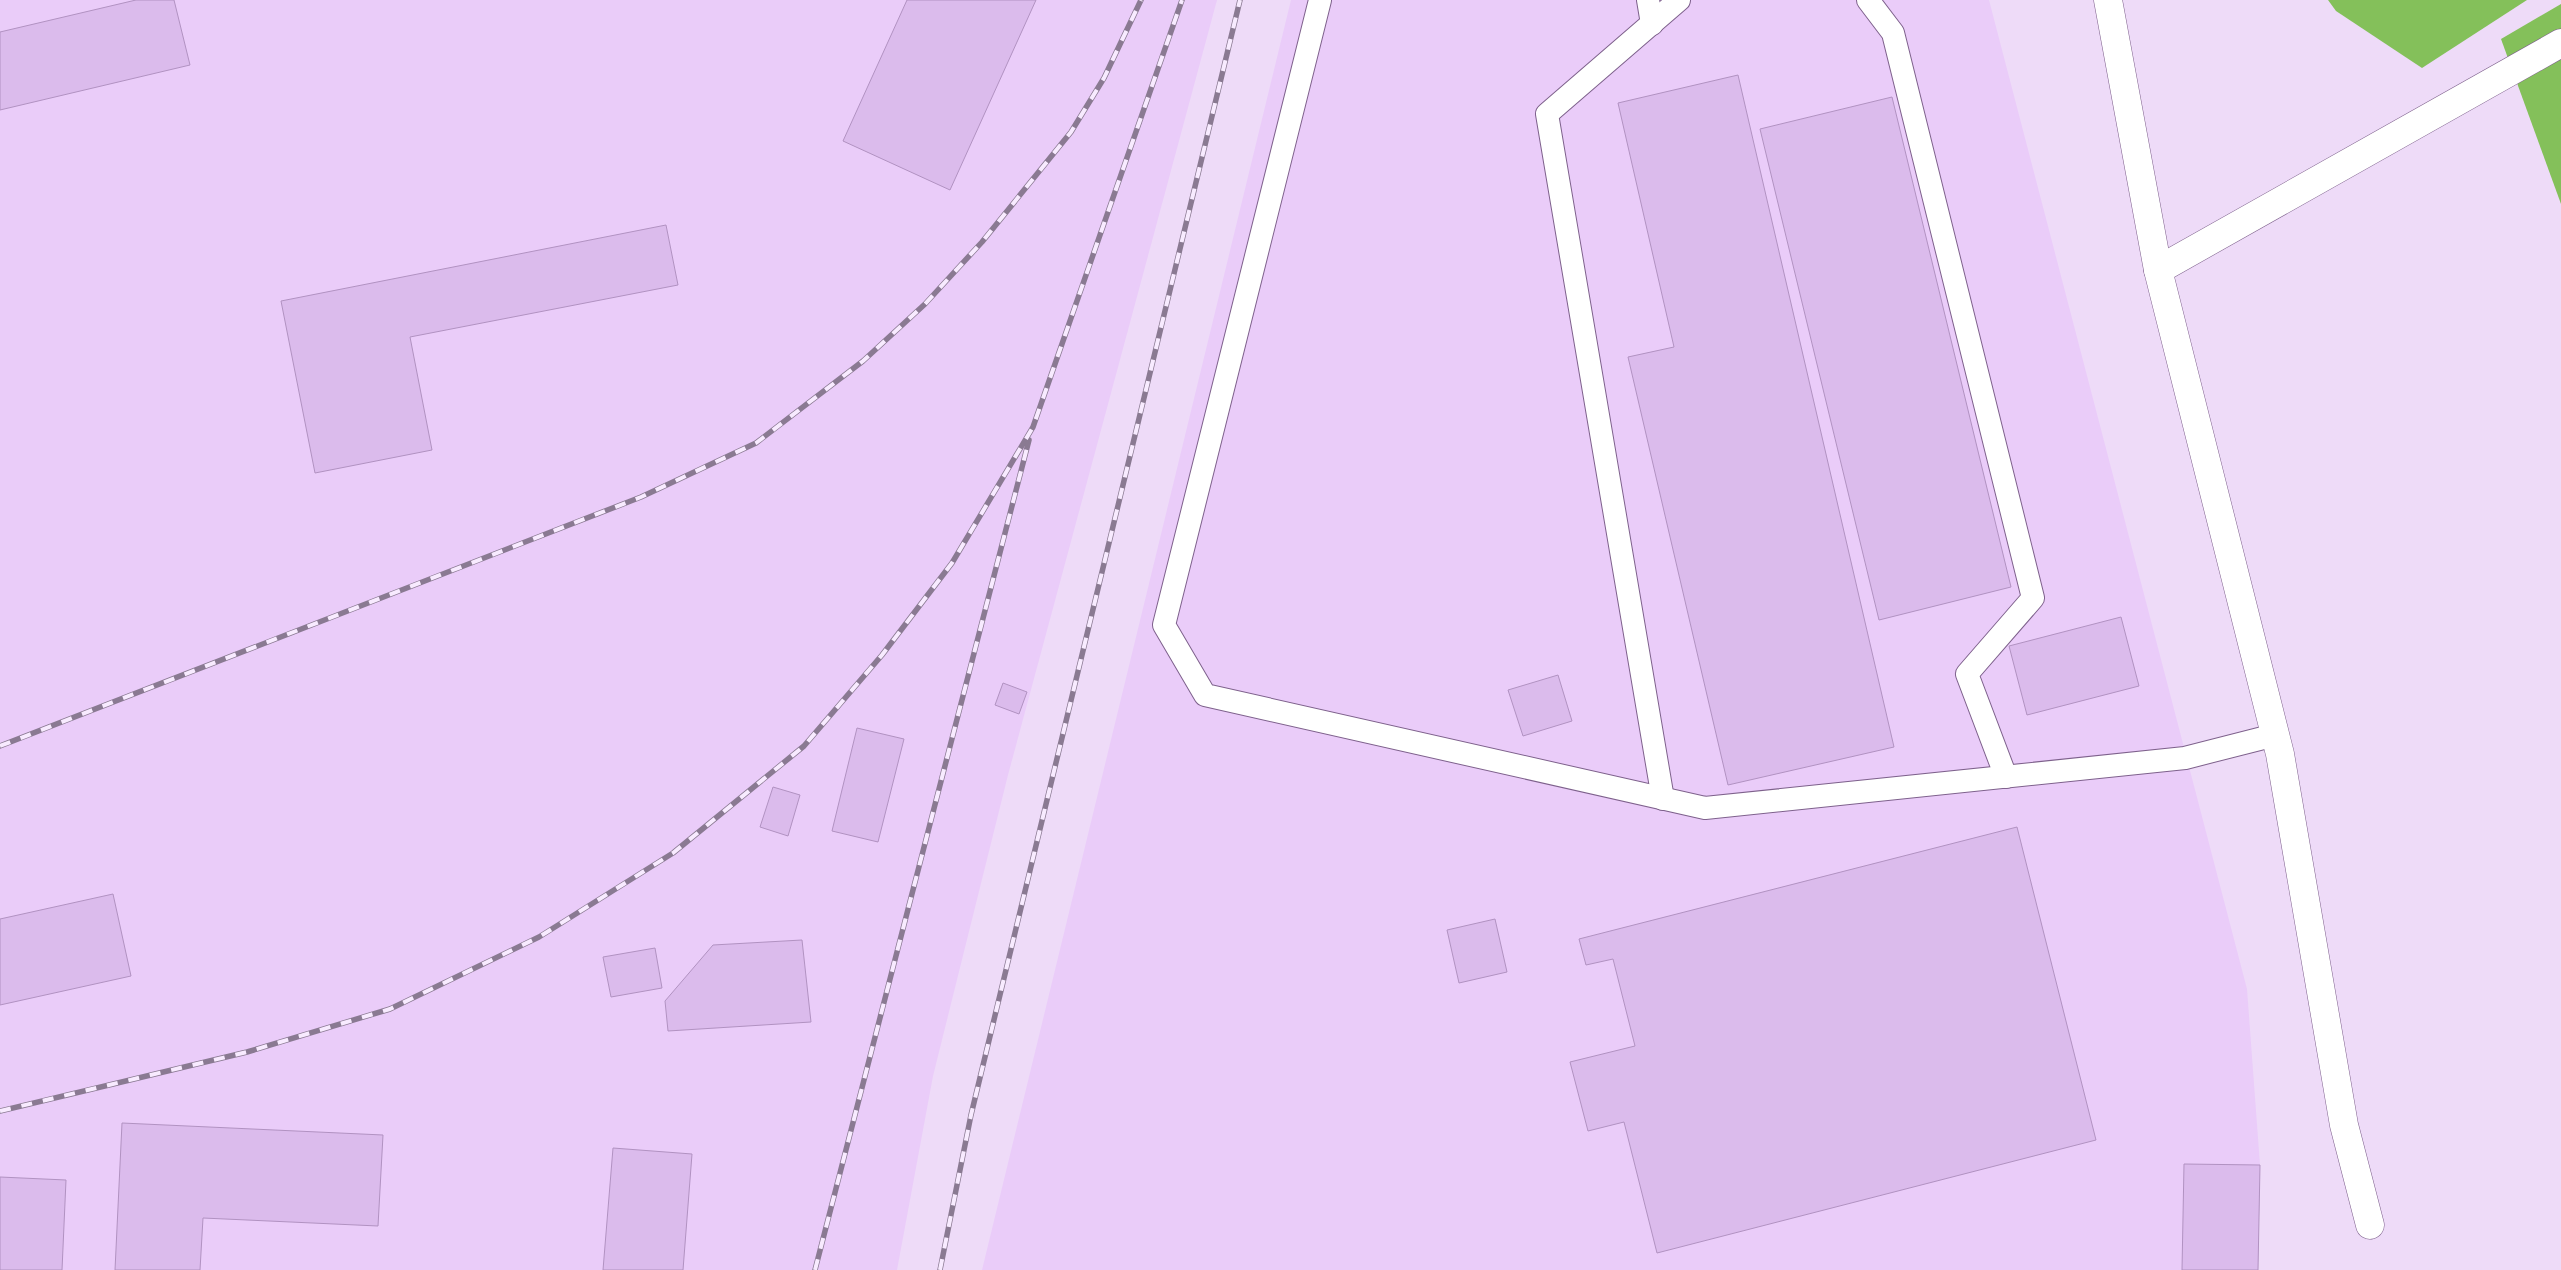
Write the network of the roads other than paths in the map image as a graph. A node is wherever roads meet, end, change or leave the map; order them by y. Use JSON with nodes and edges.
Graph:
{"nodes":[{"id":1,"x":1320,"y":0,"type":"edge"},
{"id":2,"x":1648,"y":0,"type":"edge"},
{"id":3,"x":1679,"y":0,"type":"edge"},
{"id":4,"x":1868,"y":0,"type":"edge"},
{"id":5,"x":2108,"y":0,"type":"edge"},
{"id":6,"x":1652,"y":24,"type":"junction"},
{"id":7,"x":2561,"y":43,"type":"edge"},
{"id":8,"x":2158,"y":270,"type":"junction"},
{"id":9,"x":2275,"y":735,"type":"junction"},
{"id":10,"x":2006,"y":777,"type":"junction"},
{"id":11,"x":1664,"y":799,"type":"junction"},
{"id":12,"x":2370,"y":1225,"type":"dead end"}],
"edges":[{"from":1,"to":11,"type":"lane"},
{"from":2,"to":6,"type":"lane"},
{"from":3,"to":6,"type":"lane"},
{"from":4,"to":10,"type":"lane"},
{"from":5,"to":8,"type":"street"},
{"from":6,"to":11,"type":"lane"},
{"from":7,"to":8,"type":"street"},
{"from":8,"to":9,"type":"street"},
{"from":9,"to":10,"type":"lane"},
{"from":9,"to":12,"type":"street"},
{"from":10,"to":11,"type":"lane"}]}
